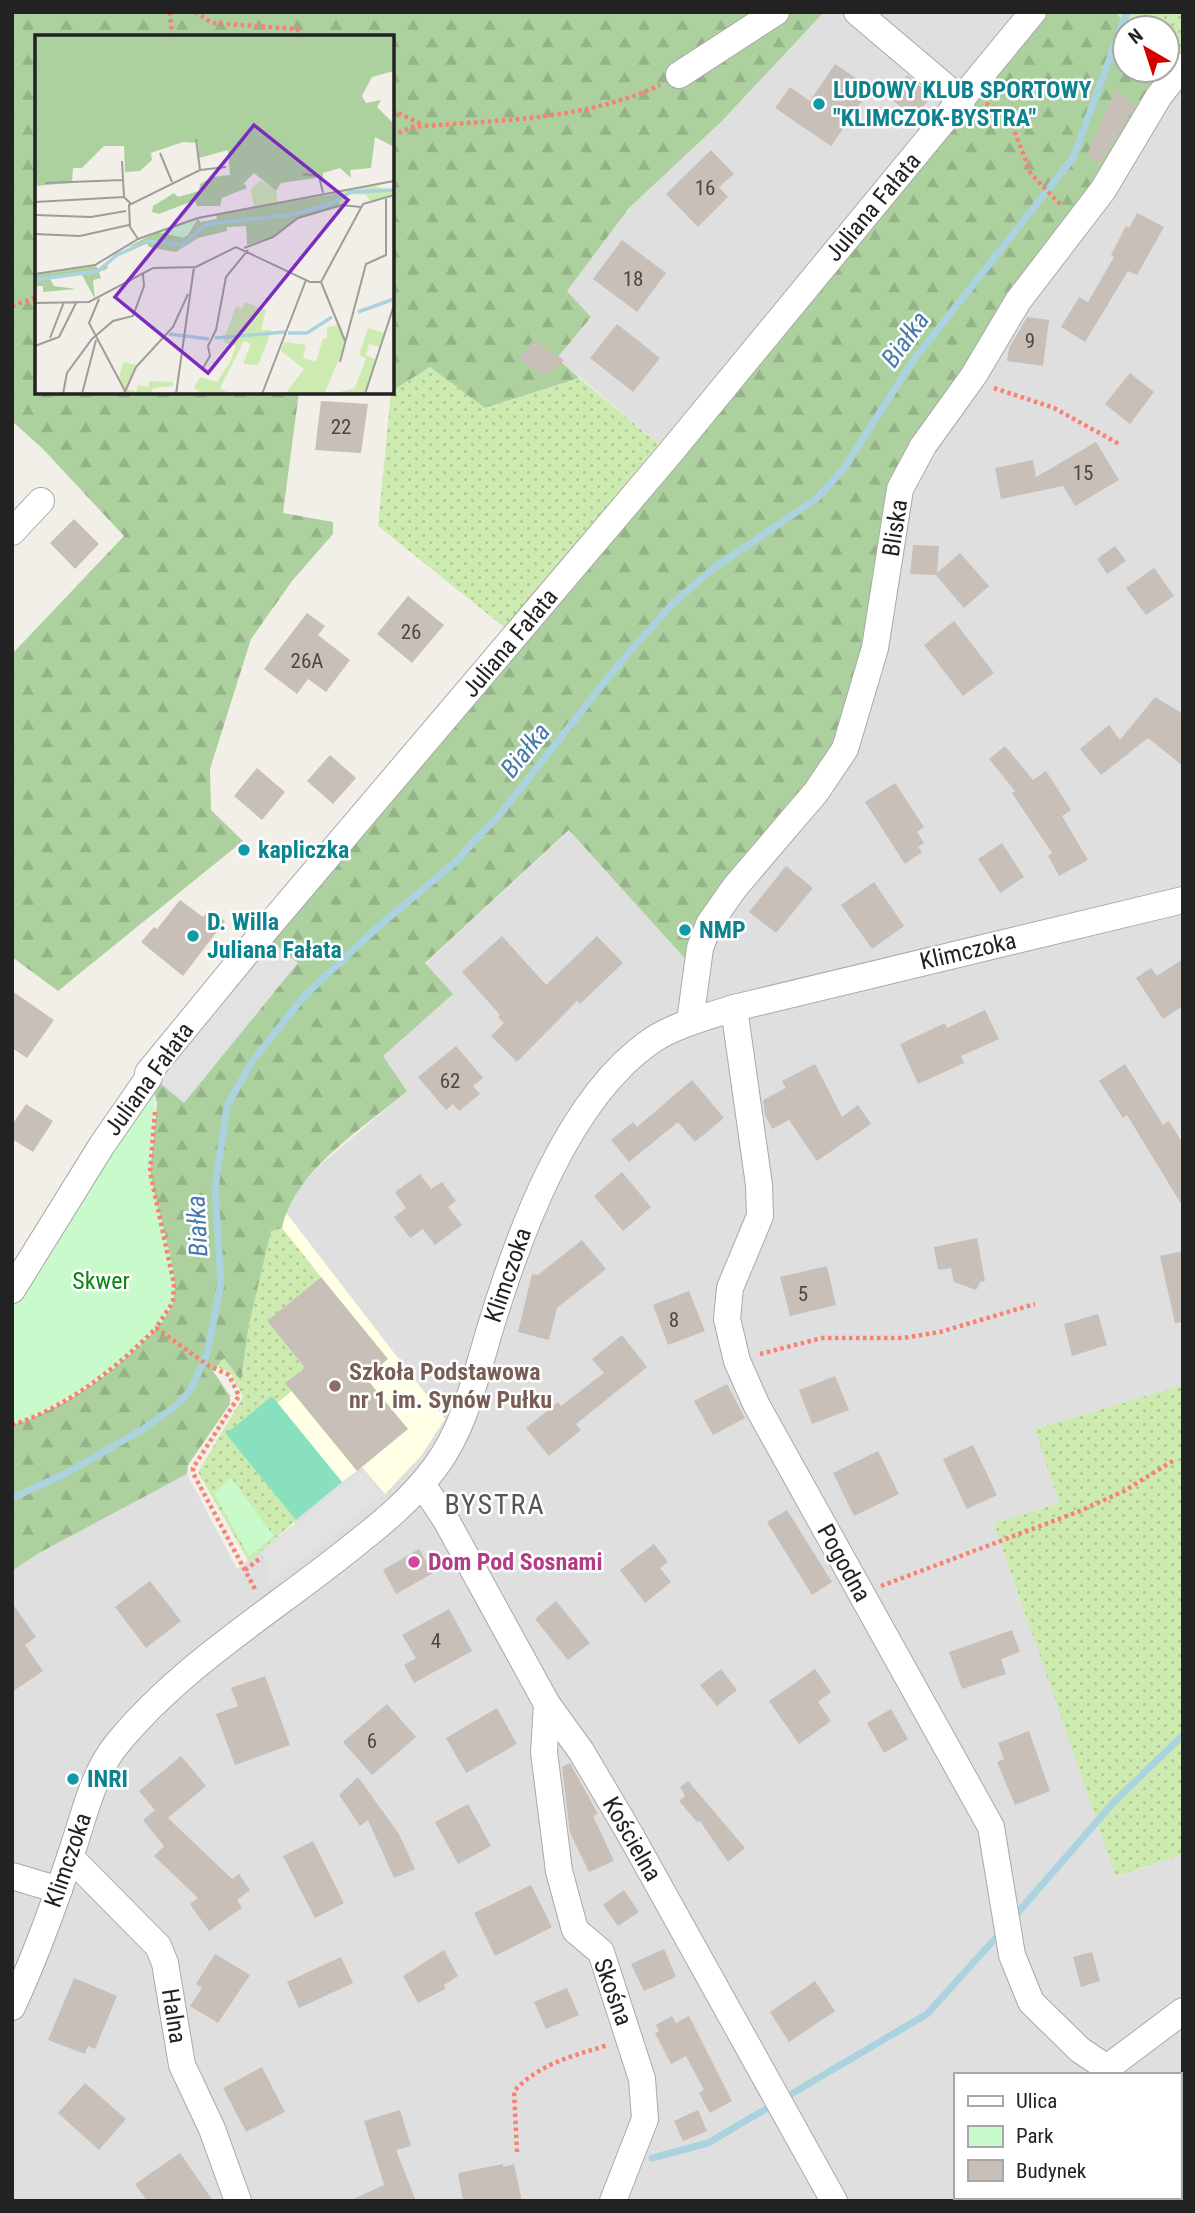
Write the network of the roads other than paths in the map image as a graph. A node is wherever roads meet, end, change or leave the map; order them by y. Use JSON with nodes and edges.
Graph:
{"nodes":[{"id":1,"x":776,"y":12,"type":"edge"},
{"id":2,"x":857,"y":12,"type":"edge"},
{"id":3,"x":1033,"y":12,"type":"edge"},
{"id":4,"x":1183,"y":66,"type":"edge"},
{"id":5,"x":679,"y":75,"type":"road end"},
{"id":6,"x":965,"y":96,"type":"junction"},
{"id":7,"x":41,"y":501,"type":"dead end"},
{"id":8,"x":12,"y":532,"type":"edge"},
{"id":9,"x":1180,"y":906,"type":"edge"},
{"id":10,"x":734,"y":1008,"type":"junction"},
{"id":11,"x":690,"y":1022,"type":"junction"},
{"id":12,"x":12,"y":1290,"type":"edge"},
{"id":13,"x":422,"y":1485,"type":"junction"},
{"id":14,"x":547,"y":1704,"type":"junction"},
{"id":15,"x":70,"y":1857,"type":"junction"},
{"id":16,"x":12,"y":1876,"type":"edge"},
{"id":17,"x":58,"y":1890,"type":"junction"},
{"id":18,"x":12,"y":2007,"type":"edge"},
{"id":19,"x":1183,"y":2011,"type":"edge"},
{"id":20,"x":1108,"y":2071,"type":"edge"},
{"id":21,"x":238,"y":2201,"type":"edge"},
{"id":22,"x":613,"y":2201,"type":"edge"},
{"id":23,"x":834,"y":2201,"type":"edge"}],
"edges":[{"from":1,"to":5,"type":"street"},
{"from":2,"to":6,"type":"street"},
{"from":3,"to":6,"type":"street","name":"Juliana Fałata"},
{"from":4,"to":11,"type":"street","name":"Bliska"},
{"from":6,"to":12,"type":"street","name":"Juliana Fałata"},
{"from":7,"to":8,"type":"street"},
{"from":9,"to":10,"type":"street","name":"Klimczoka"},
{"from":10,"to":11,"type":"street","name":"Klimczoka"},
{"from":10,"to":20,"type":"street","name":"Pogodna"},
{"from":11,"to":13,"type":"street","name":"Klimczoka"},
{"from":13,"to":14,"type":"street","name":"Kościelna"},
{"from":13,"to":15,"type":"street","name":"Klimczoka"},
{"from":14,"to":22,"type":"street","name":"Skośna"},
{"from":14,"to":23,"type":"street","name":"Kościelna"},
{"from":15,"to":17,"type":"street","name":"Klimczoka"},
{"from":15,"to":21,"type":"street","name":"Halna"},
{"from":16,"to":17,"type":"street"},
{"from":17,"to":18,"type":"street","name":"Klimczoka"},
{"from":19,"to":20,"type":"street"}]}
